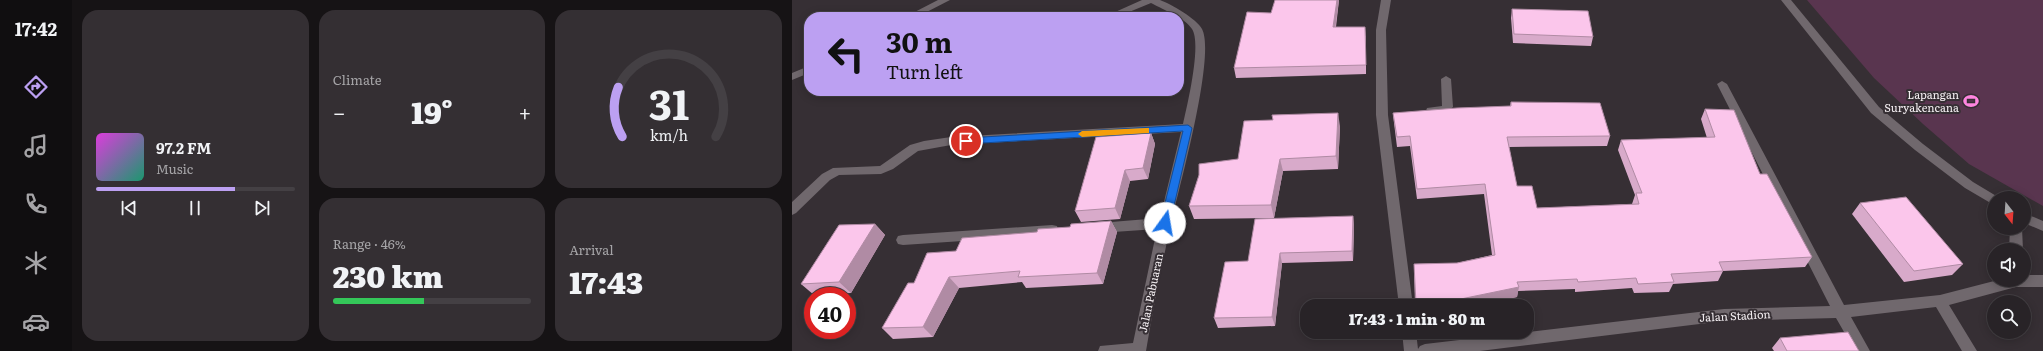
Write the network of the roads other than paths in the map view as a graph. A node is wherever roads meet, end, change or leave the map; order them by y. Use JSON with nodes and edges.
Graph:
{"nodes":[{"id":1,"x":944,"y":0,"type":"edge"},
{"id":2,"x":1151,"y":0,"type":"edge"},
{"id":3,"x":1386,"y":0,"type":"edge"},
{"id":4,"x":1786,"y":0,"type":"edge"},
{"id":5,"x":920,"y":12,"type":"edge"},
{"id":6,"x":1121,"y":12,"type":"edge"},
{"id":7,"x":1173,"y":12,"type":"edge"},
{"id":8,"x":1184,"y":18,"type":"edge"},
{"id":9,"x":804,"y":71,"type":"edge"},
{"id":10,"x":792,"y":77,"type":"edge"},
{"id":11,"x":1446,"y":79,"type":"dead end"},
{"id":12,"x":1722,"y":84,"type":"dead end"},
{"id":13,"x":1418,"y":112,"type":"edge"},
{"id":14,"x":1396,"y":114,"type":"edge"},
{"id":15,"x":1382,"y":115,"type":"junction"},
{"id":16,"x":1188,"y":128,"type":"junction"},
{"id":17,"x":1987,"y":196,"type":"edge"},
{"id":18,"x":792,"y":210,"type":"edge"},
{"id":19,"x":2031,"y":221,"type":"edge"},
{"id":20,"x":1165,"y":223,"type":"junction"},
{"id":21,"x":2043,"y":226,"type":"edge"},
{"id":22,"x":1086,"y":228,"type":"edge"},
{"id":23,"x":1062,"y":230,"type":"edge"},
{"id":24,"x":903,"y":240,"type":"dead end"},
{"id":25,"x":2031,"y":281,"type":"edge"},
{"id":26,"x":2043,"y":281,"type":"edge"},
{"id":27,"x":1993,"y":287,"type":"edge"},
{"id":28,"x":1405,"y":299,"type":"edge"},
{"id":29,"x":1940,"y":301,"type":"junction"},
{"id":30,"x":1840,"y":312,"type":"junction"},
{"id":31,"x":1410,"y":339,"type":"edge"},
{"id":32,"x":1139,"y":350,"type":"edge"},
{"id":33,"x":1105,"y":351,"type":"edge"},
{"id":34,"x":1411,"y":351,"type":"edge"},
{"id":35,"x":1426,"y":351,"type":"edge"},
{"id":36,"x":1863,"y":351,"type":"edge"},
{"id":37,"x":1970,"y":351,"type":"edge"}],
"edges":[{"from":1,"to":5,"type":"street"},
{"from":2,"to":6,"type":"street"},
{"from":2,"to":7,"type":"street","name":"Jalan Pabuaran"},
{"from":3,"to":15,"type":"street"},
{"from":4,"to":17,"type":"street"},
{"from":8,"to":16,"type":"street","name":"Jalan Pabuaran"},
{"from":9,"to":10,"type":"street"},
{"from":11,"to":13,"type":"street"},
{"from":12,"to":30,"type":"street"},
{"from":14,"to":15,"type":"street"},
{"from":15,"to":28,"type":"street"},
{"from":16,"to":18,"type":"street"},
{"from":16,"to":20,"type":"street","name":"Jalan Pabuaran"},
{"from":19,"to":21,"type":"street"},
{"from":20,"to":22,"type":"street"},
{"from":20,"to":32,"type":"street","name":"Jalan Pabuaran"},
{"from":23,"to":24,"type":"street"},
{"from":25,"to":26,"type":"street","name":"Jalan Stadion"},
{"from":27,"to":29,"type":"street","name":"Jalan Stadion"},
{"from":29,"to":30,"type":"street","name":"Jalan Stadion"},
{"from":29,"to":37,"type":"street"},
{"from":30,"to":35,"type":"street","name":"Jalan Stadion"},
{"from":30,"to":36,"type":"street"},
{"from":31,"to":34,"type":"street"},
{"from":32,"to":33,"type":"street"}]}
